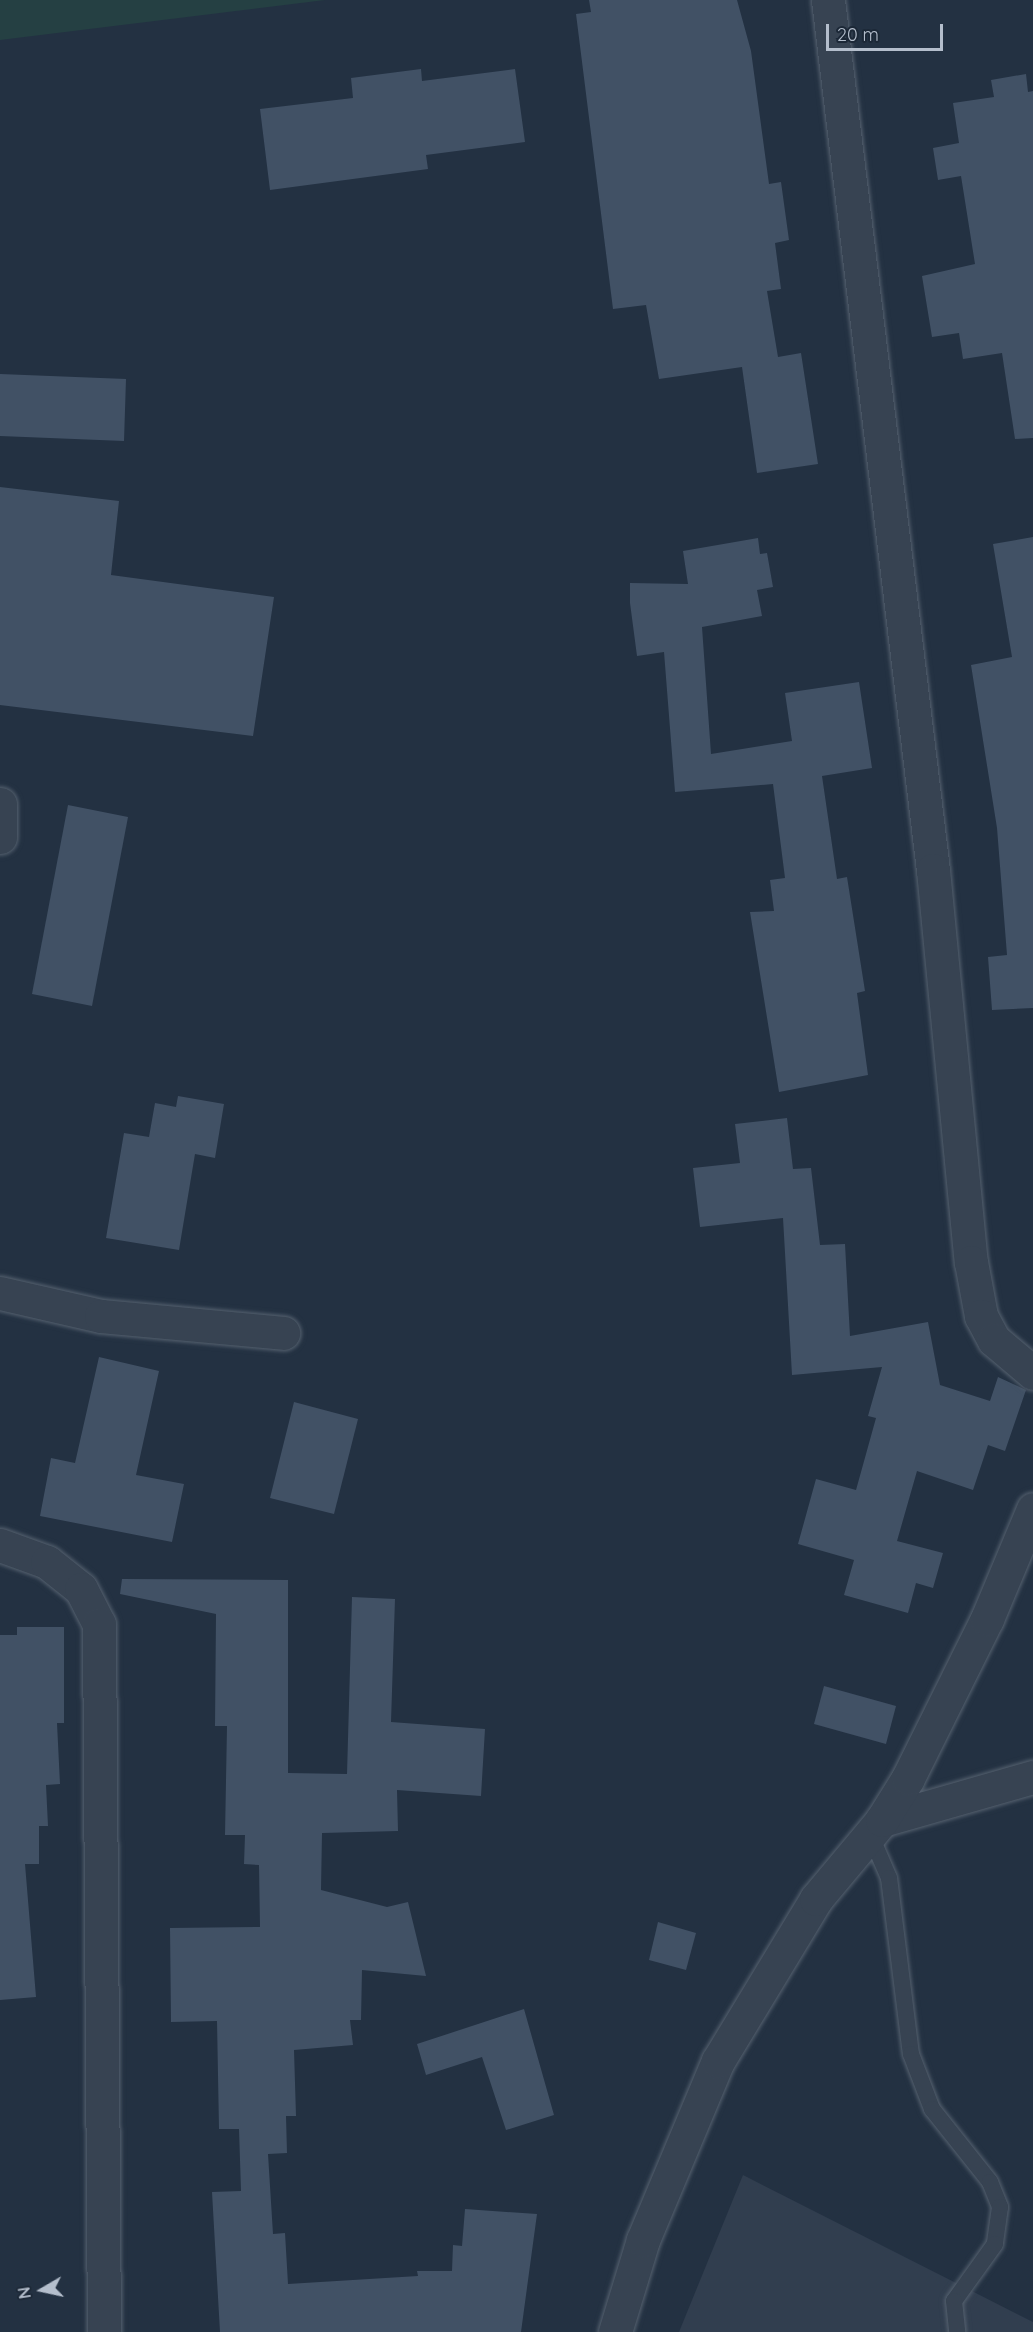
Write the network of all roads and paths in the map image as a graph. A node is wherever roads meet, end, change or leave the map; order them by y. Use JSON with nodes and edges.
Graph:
{"nodes":[{"id":1,"x":828,"y":0,"type":"edge"},
{"id":2,"x":0,"y":804,"type":"edge"},
{"id":3,"x":0,"y":837,"type":"edge"},
{"id":4,"x":0,"y":1293,"type":"edge"},
{"id":5,"x":284,"y":1333,"type":"dead end"},
{"id":6,"x":1033,"y":1372,"type":"edge"},
{"id":7,"x":1033,"y":1509,"type":"edge"},
{"id":8,"x":0,"y":1545,"type":"edge"},
{"id":9,"x":1033,"y":1777,"type":"edge"},
{"id":10,"x":876,"y":1827,"type":"junction"},
{"id":11,"x":104,"y":2332,"type":"edge"},
{"id":12,"x":615,"y":2332,"type":"edge"},
{"id":13,"x":957,"y":2332,"type":"edge"}],
"edges":[{"from":1,"to":6,"type":"street"},
{"from":2,"to":3,"type":"street"},
{"from":4,"to":5,"type":"street"},
{"from":7,"to":10,"type":"street"},
{"from":8,"to":11,"type":"street"},
{"from":9,"to":10,"type":"street"},
{"from":10,"to":12,"type":"street"},
{"from":10,"to":13,"type":"lane"}]}
